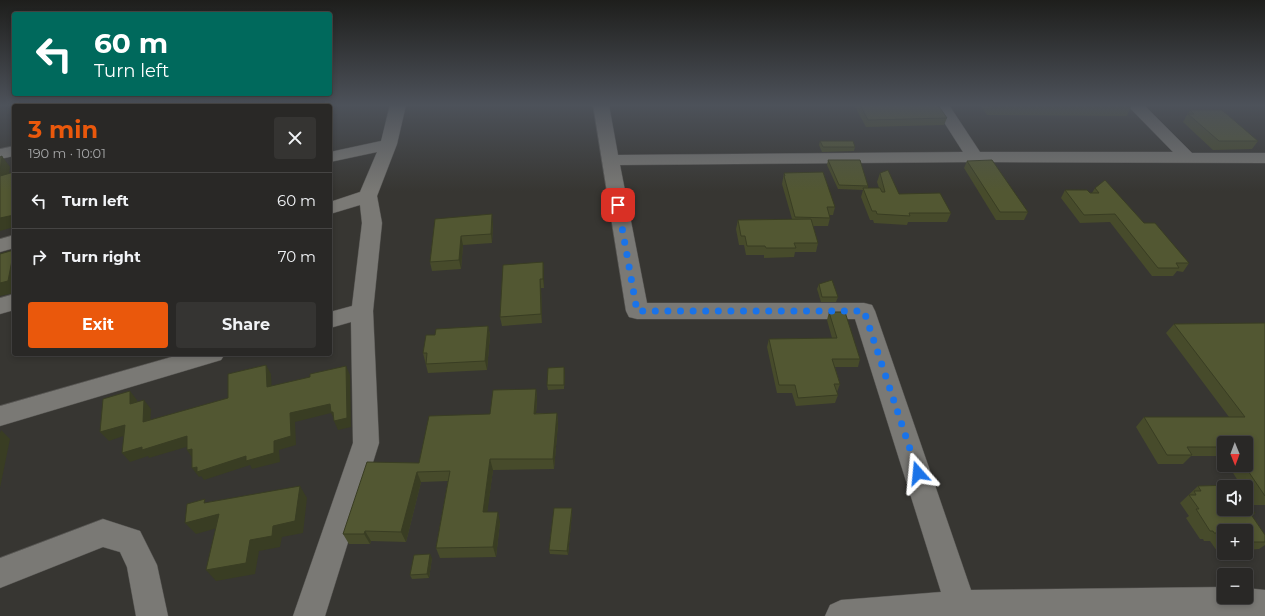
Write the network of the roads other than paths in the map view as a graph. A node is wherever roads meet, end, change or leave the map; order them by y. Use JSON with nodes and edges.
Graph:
{"nodes":[{"id":1,"x":391,"y":134,"type":"edge"},
{"id":2,"x":606,"y":134,"type":"edge"},
{"id":3,"x":960,"y":134,"type":"edge"},
{"id":4,"x":1164,"y":134,"type":"edge"},
{"id":5,"x":389,"y":144,"type":"junction"},
{"id":6,"x":12,"y":151,"type":"edge"},
{"id":7,"x":0,"y":154,"type":"edge"},
{"id":8,"x":975,"y":156,"type":"junction"},
{"id":9,"x":332,"y":157,"type":"edge"},
{"id":10,"x":1187,"y":157,"type":"junction"},
{"id":11,"x":1265,"y":158,"type":"edge"},
{"id":12,"x":610,"y":160,"type":"junction"},
{"id":13,"x":368,"y":196,"type":"junction"},
{"id":14,"x":332,"y":207,"type":"edge"},
{"id":15,"x":12,"y":243,"type":"edge"},
{"id":16,"x":0,"y":246,"type":"edge"},
{"id":17,"x":12,"y":303,"type":"edge"},
{"id":18,"x":0,"y":306,"type":"edge"},
{"id":19,"x":362,"y":311,"type":"junction"},
{"id":20,"x":332,"y":319,"type":"edge"},
{"id":21,"x":206,"y":356,"type":"edge"},
{"id":22,"x":0,"y":416,"type":"edge"},
{"id":23,"x":0,"y":573,"type":"edge"},
{"id":24,"x":961,"y":606,"type":"junction"},
{"id":25,"x":1265,"y":606,"type":"edge"},
{"id":26,"x":152,"y":616,"type":"edge"},
{"id":27,"x":309,"y":616,"type":"edge"},
{"id":28,"x":841,"y":616,"type":"edge"}],
"edges":[{"from":1,"to":5,"type":"street"},
{"from":2,"to":12,"type":"street"},
{"from":3,"to":8,"type":"street"},
{"from":4,"to":10,"type":"street"},
{"from":5,"to":9,"type":"street"},
{"from":5,"to":13,"type":"street"},
{"from":6,"to":7,"type":"street"},
{"from":8,"to":10,"type":"street"},
{"from":8,"to":12,"type":"street"},
{"from":10,"to":11,"type":"street"},
{"from":12,"to":24,"type":"street"},
{"from":13,"to":14,"type":"street"},
{"from":13,"to":19,"type":"street"},
{"from":15,"to":16,"type":"street"},
{"from":17,"to":18,"type":"street"},
{"from":19,"to":20,"type":"street"},
{"from":19,"to":27,"type":"street"},
{"from":21,"to":22,"type":"street"},
{"from":23,"to":26,"type":"street"},
{"from":24,"to":25,"type":"street"},
{"from":24,"to":28,"type":"street"}]}
